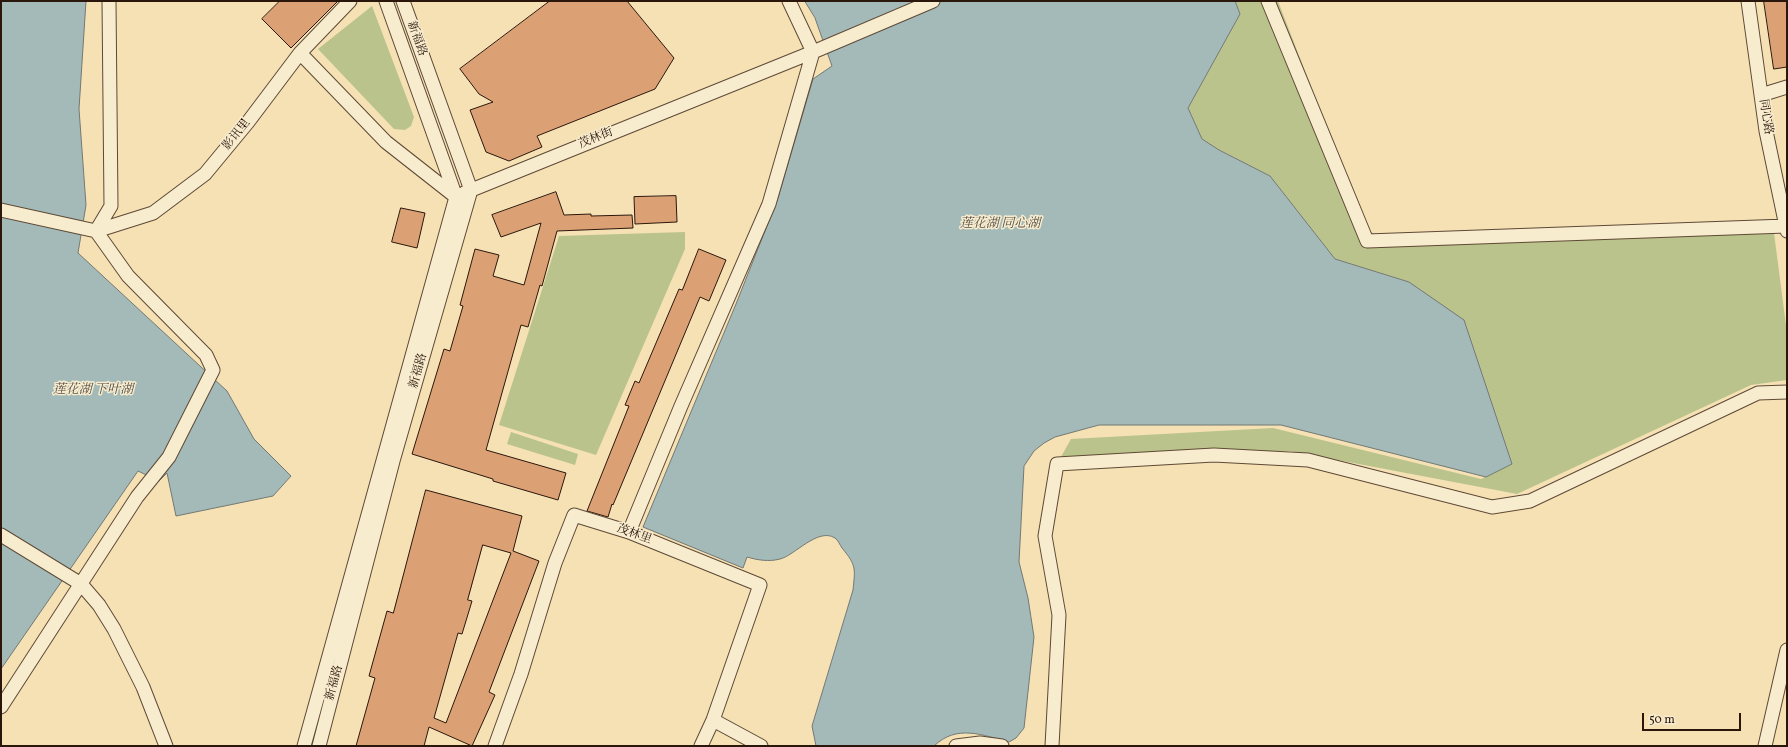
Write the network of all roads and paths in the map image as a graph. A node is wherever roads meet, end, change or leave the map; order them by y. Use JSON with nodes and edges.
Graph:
{"nodes":[{"id":1,"x":109,"y":1,"type":"edge"},
{"id":2,"x":350,"y":1,"type":"edge"},
{"id":3,"x":386,"y":1,"type":"edge"},
{"id":4,"x":402,"y":1,"type":"edge"},
{"id":5,"x":789,"y":1,"type":"edge"},
{"id":6,"x":933,"y":1,"type":"edge"},
{"id":7,"x":1268,"y":1,"type":"edge"},
{"id":8,"x":1748,"y":1,"type":"edge"},
{"id":9,"x":813,"y":52,"type":"junction"},
{"id":10,"x":300,"y":53,"type":"junction"},
{"id":11,"x":1787,"y":87,"type":"edge"},
{"id":12,"x":1761,"y":95,"type":"junction"},
{"id":13,"x":471,"y":190,"type":"junction"},
{"id":14,"x":456,"y":197,"type":"junction"},
{"id":15,"x":1,"y":210,"type":"edge"},
{"id":16,"x":1786,"y":229,"type":"edge"},
{"id":17,"x":96,"y":231,"type":"junction"},
{"id":18,"x":1787,"y":392,"type":"edge"},
{"id":19,"x":629,"y":532,"type":"junction"},
{"id":20,"x":1,"y":535,"type":"edge"},
{"id":21,"x":81,"y":584,"type":"junction"},
{"id":22,"x":1787,"y":650,"type":"edge"},
{"id":23,"x":1,"y":707,"type":"edge"},
{"id":24,"x":713,"y":720,"type":"junction"},
{"id":25,"x":166,"y":746,"type":"edge"},
{"id":26,"x":304,"y":746,"type":"edge"},
{"id":27,"x":319,"y":746,"type":"edge"},
{"id":28,"x":496,"y":746,"type":"edge"},
{"id":29,"x":701,"y":746,"type":"edge"},
{"id":30,"x":761,"y":746,"type":"edge"},
{"id":31,"x":956,"y":746,"type":"edge"},
{"id":32,"x":1002,"y":746,"type":"edge"},
{"id":33,"x":1052,"y":746,"type":"edge"},
{"id":34,"x":1765,"y":746,"type":"edge"}],
"edges":[{"from":1,"to":17,"type":"street"},
{"from":2,"to":10,"type":"street","name":"影讯里"},
{"from":3,"to":14,"type":"street","name":"新福路"},
{"from":4,"to":13,"type":"street","name":"新福路"},
{"from":5,"to":9,"type":"street"},
{"from":6,"to":9,"type":"street","name":"茂林街"},
{"from":7,"to":16,"type":"street"},
{"from":8,"to":12,"type":"street","name":"同心路"},
{"from":9,"to":13,"type":"street","name":"茂林街"},
{"from":9,"to":19,"type":"street"},
{"from":10,"to":14,"type":"street"},
{"from":10,"to":17,"type":"street","name":"影讯里"},
{"from":11,"to":12,"type":"street"},
{"from":12,"to":16,"type":"street","name":"同心路"},
{"from":13,"to":14,"type":"street","name":"茂林街"},
{"from":13,"to":27,"type":"street","name":"新福路"},
{"from":14,"to":26,"type":"street","name":"新福路"},
{"from":15,"to":17,"type":"street"},
{"from":17,"to":21,"type":"street"},
{"from":18,"to":33,"type":"street"},
{"from":19,"to":24,"type":"street","name":"茂林里"},
{"from":19,"to":28,"type":"street","name":"茂林里"},
{"from":20,"to":21,"type":"street"},
{"from":21,"to":23,"type":"street"},
{"from":21,"to":25,"type":"street"},
{"from":22,"to":34,"type":"street"},
{"from":24,"to":29,"type":"street","name":"茂林里"},
{"from":24,"to":30,"type":"street"},
{"from":31,"to":32,"type":"street"}]}
